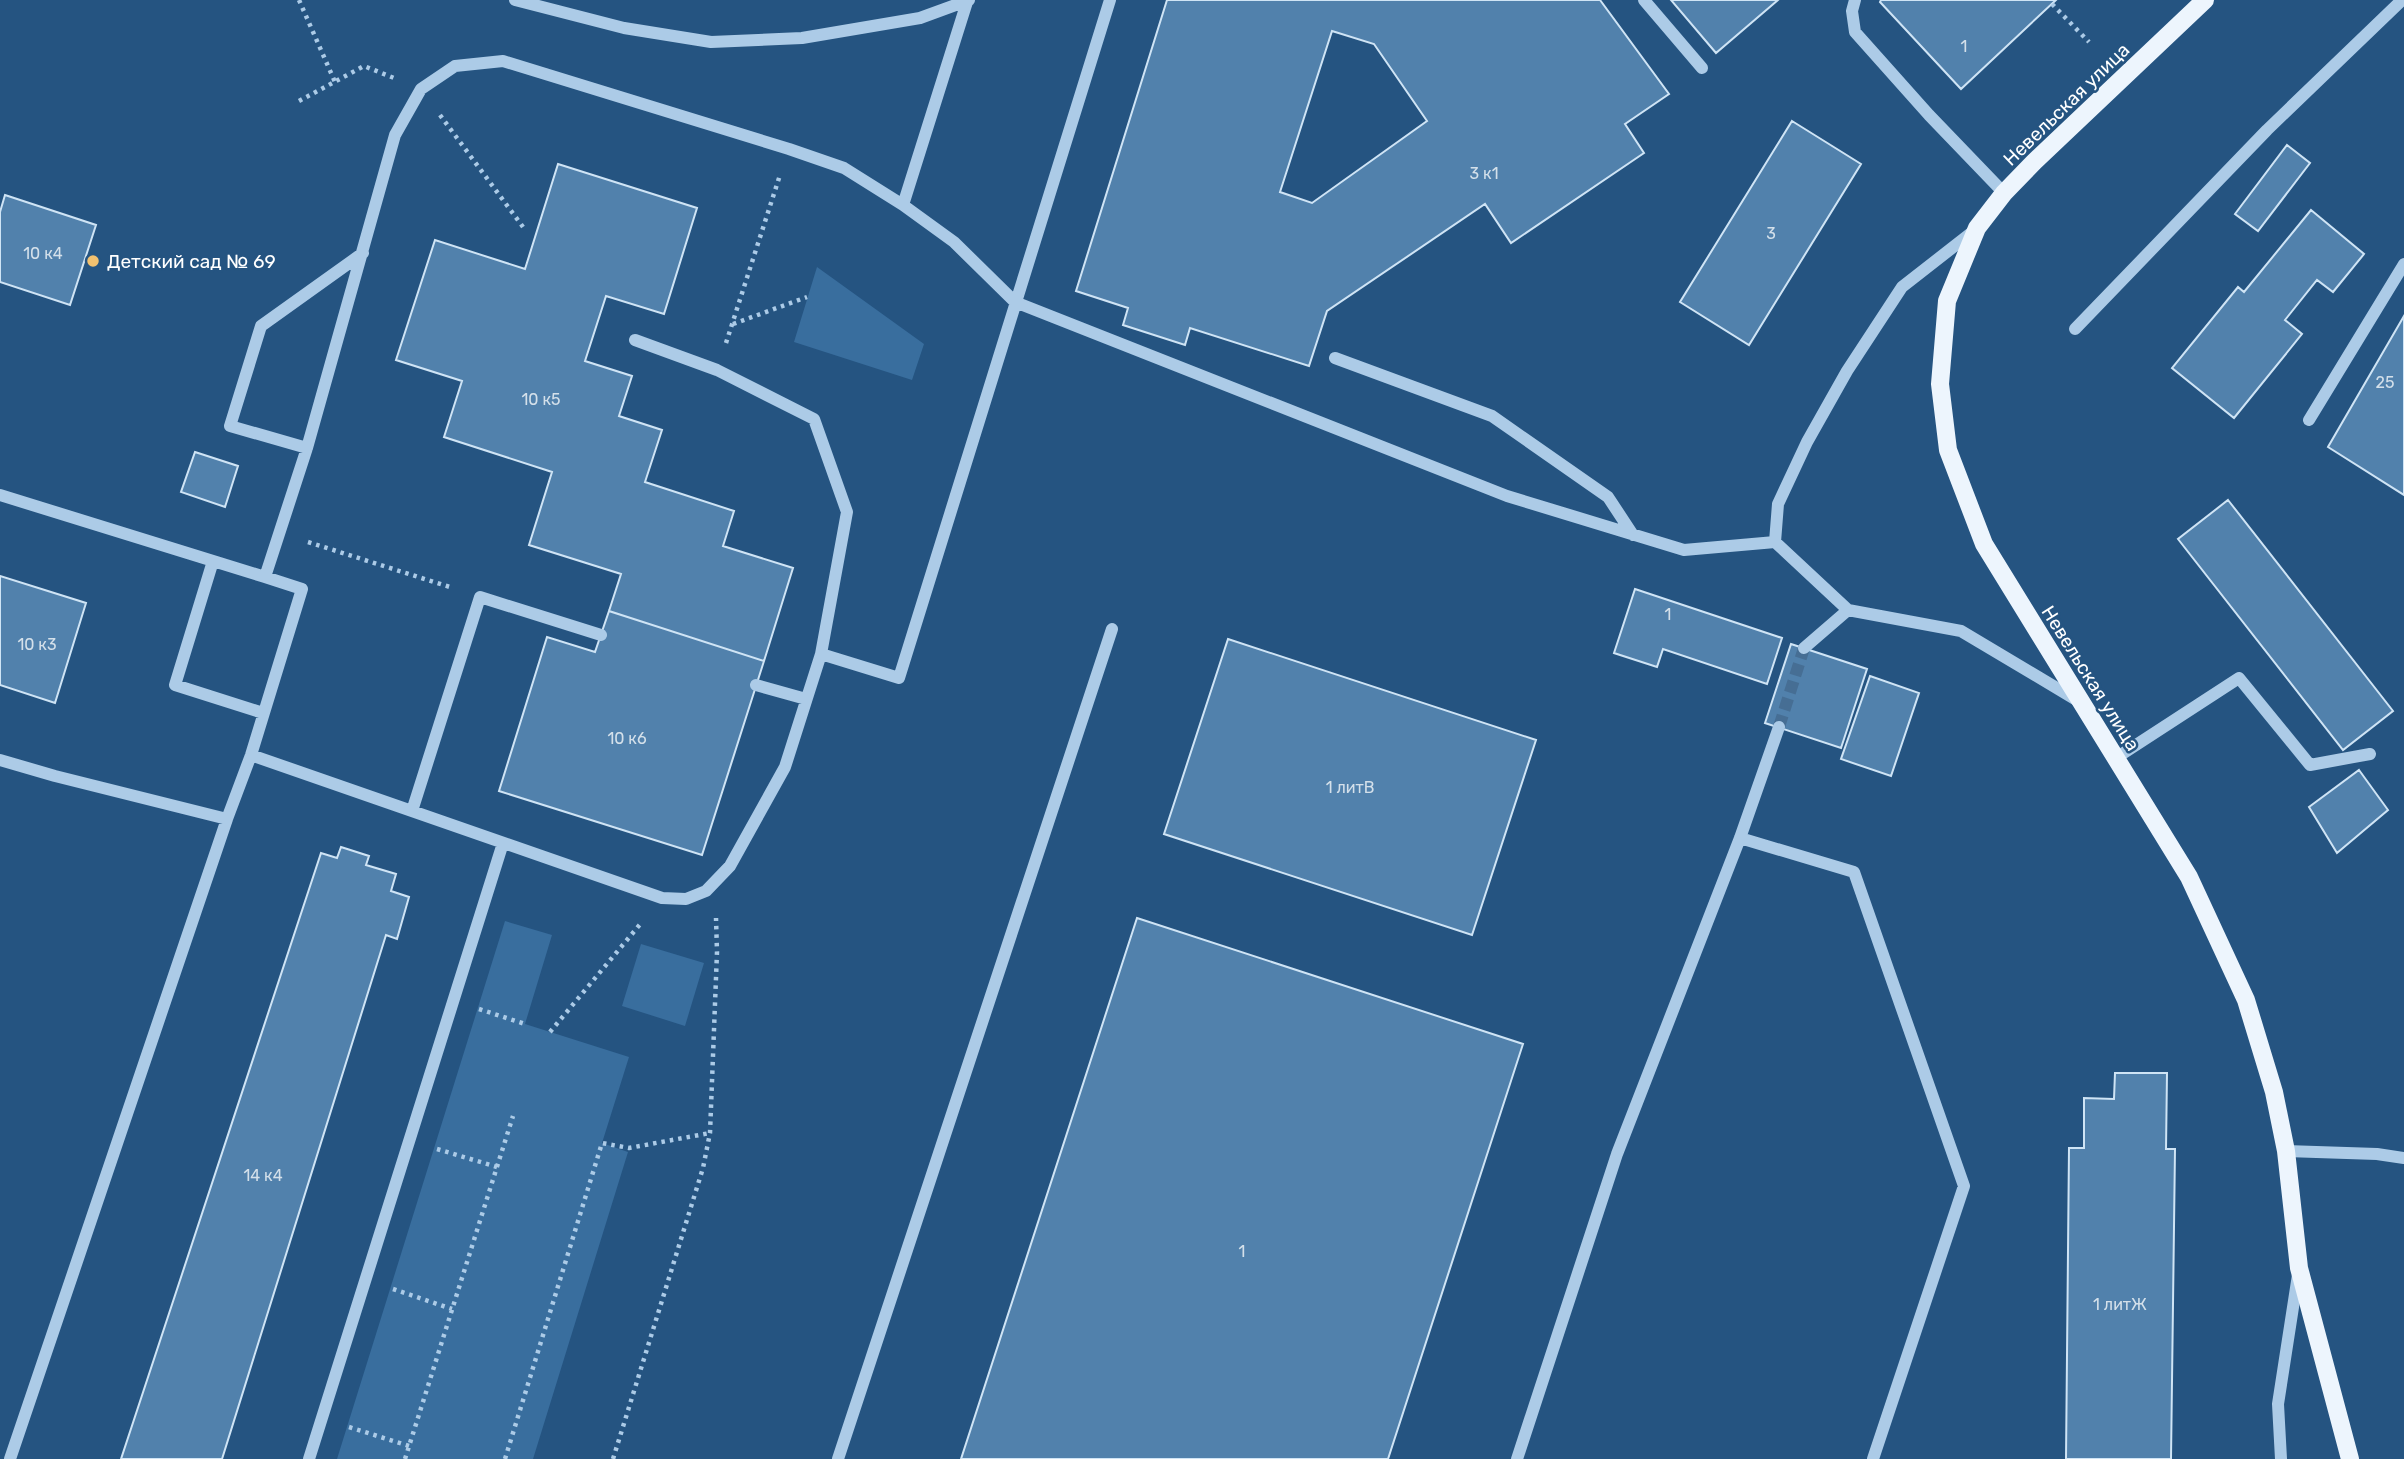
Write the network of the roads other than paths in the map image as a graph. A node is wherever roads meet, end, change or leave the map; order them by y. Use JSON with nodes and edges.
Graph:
{"nodes":[{"id":1,"x":515,"y":0,"type":"edge"},
{"id":2,"x":1110,"y":0,"type":"edge"},
{"id":3,"x":1644,"y":0,"type":"edge"},
{"id":4,"x":1855,"y":0,"type":"edge"},
{"id":5,"x":2205,"y":0,"type":"edge"},
{"id":6,"x":2402,"y":0,"type":"edge"},
{"id":7,"x":968,"y":1,"type":"edge"},
{"id":8,"x":558,"y":6,"type":"edge"},
{"id":9,"x":1702,"y":68,"type":"dead end"},
{"id":10,"x":2004,"y":193,"type":"junction"},
{"id":11,"x":903,"y":205,"type":"junction"},
{"id":12,"x":1977,"y":228,"type":"junction"},
{"id":13,"x":363,"y":253,"type":"junction"},
{"id":14,"x":2404,"y":264,"type":"edge"},
{"id":15,"x":1015,"y":302,"type":"junction"},
{"id":16,"x":2075,"y":329,"type":"dead end"},
{"id":17,"x":635,"y":340,"type":"dead end"},
{"id":18,"x":1335,"y":358,"type":"dead end"},
{"id":19,"x":2309,"y":420,"type":"dead end"},
{"id":20,"x":307,"y":448,"type":"junction"},
{"id":21,"x":0,"y":495,"type":"edge"},
{"id":22,"x":1633,"y":534,"type":"junction"},
{"id":23,"x":1775,"y":542,"type":"junction"},
{"id":24,"x":213,"y":561,"type":"junction"},
{"id":25,"x":265,"y":577,"type":"junction"},
{"id":26,"x":1848,"y":610,"type":"junction"},
{"id":27,"x":1112,"y":629,"type":"dead end"},
{"id":28,"x":600,"y":635,"type":"dead end"},
{"id":29,"x":1804,"y":649,"type":"tunnel mouth"},
{"id":30,"x":821,"y":654,"type":"junction"},
{"id":31,"x":756,"y":685,"type":"dead end"},
{"id":32,"x":806,"y":699,"type":"junction"},
{"id":33,"x":2080,"y":702,"type":"junction"},
{"id":34,"x":263,"y":713,"type":"junction"},
{"id":35,"x":1779,"y":727,"type":"tunnel mouth"},
{"id":36,"x":2370,"y":754,"type":"dead end"},
{"id":37,"x":251,"y":755,"type":"junction"},
{"id":38,"x":2116,"y":758,"type":"junction"},
{"id":39,"x":0,"y":760,"type":"edge"},
{"id":40,"x":412,"y":811,"type":"junction"},
{"id":41,"x":227,"y":819,"type":"junction"},
{"id":42,"x":1740,"y":838,"type":"junction"},
{"id":43,"x":503,"y":843,"type":"junction"},
{"id":44,"x":2286,"y":1151,"type":"junction"},
{"id":45,"x":2404,"y":1158,"type":"edge"},
{"id":46,"x":2299,"y":1268,"type":"junction"},
{"id":47,"x":10,"y":1459,"type":"edge"},
{"id":48,"x":309,"y":1459,"type":"edge"},
{"id":49,"x":838,"y":1459,"type":"edge"},
{"id":50,"x":1517,"y":1459,"type":"edge"},
{"id":51,"x":1873,"y":1459,"type":"edge"},
{"id":52,"x":2281,"y":1459,"type":"edge"},
{"id":53,"x":2350,"y":1459,"type":"edge"}],
"edges":[{"from":1,"to":8,"type":"street"},
{"from":2,"to":15,"type":"street"},
{"from":3,"to":9,"type":"street"},
{"from":4,"to":10,"type":"street"},
{"from":5,"to":10,"type":"main road","name":"Невельская улица"},
{"from":6,"to":16,"type":"street"},
{"from":7,"to":8,"type":"street"},
{"from":7,"to":11,"type":"street"},
{"from":10,"to":12,"type":"main road","name":"Невельская улица"},
{"from":11,"to":13,"type":"street"},
{"from":11,"to":15,"type":"street"},
{"from":12,"to":23,"type":"street"},
{"from":12,"to":33,"type":"main road","name":"Невельская улица"},
{"from":13,"to":20,"type":"street"},
{"from":13,"to":20,"type":"street"},
{"from":14,"to":19,"type":"street"},
{"from":15,"to":22,"type":"street"},
{"from":15,"to":30,"type":"street"},
{"from":17,"to":30,"type":"street"},
{"from":18,"to":22,"type":"street"},
{"from":20,"to":25,"type":"street"},
{"from":21,"to":24,"type":"street"},
{"from":22,"to":23,"type":"street"},
{"from":23,"to":26,"type":"street"},
{"from":24,"to":25,"type":"street"},
{"from":24,"to":34,"type":"street"},
{"from":25,"to":34,"type":"street"},
{"from":26,"to":29,"type":"street"},
{"from":26,"to":33,"type":"street"},
{"from":27,"to":49,"type":"street"},
{"from":28,"to":40,"type":"street"},
{"from":30,"to":32,"type":"street"},
{"from":31,"to":32,"type":"street"},
{"from":32,"to":43,"type":"street"},
{"from":33,"to":38,"type":"main road","name":"Невельская улица"},
{"from":34,"to":37,"type":"street"},
{"from":35,"to":42,"type":"street"},
{"from":36,"to":38,"type":"street"},
{"from":37,"to":40,"type":"street"},
{"from":37,"to":41,"type":"street"},
{"from":38,"to":44,"type":"main road","name":"Невельская улица"},
{"from":39,"to":41,"type":"street"},
{"from":40,"to":43,"type":"street"},
{"from":41,"to":47,"type":"street"},
{"from":42,"to":50,"type":"street"},
{"from":42,"to":51,"type":"street"},
{"from":43,"to":48,"type":"street"},
{"from":44,"to":45,"type":"street"},
{"from":44,"to":46,"type":"main road","name":"Невельская улица"},
{"from":46,"to":52,"type":"street","name":"Невельская улица"},
{"from":46,"to":53,"type":"main road"}]}
